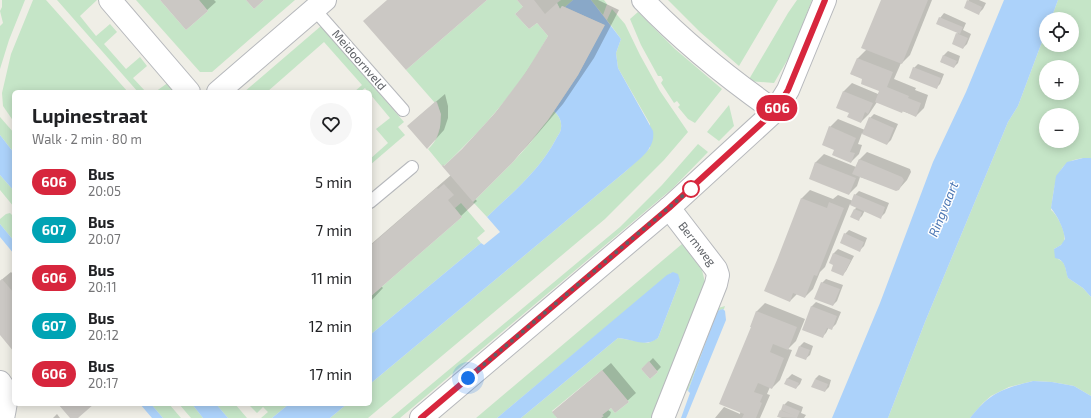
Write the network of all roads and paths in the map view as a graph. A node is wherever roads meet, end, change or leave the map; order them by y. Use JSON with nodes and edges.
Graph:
{"nodes":[{"id":1,"x":110,"y":0,"type":"edge"},
{"id":2,"x":644,"y":0,"type":"edge"},
{"id":3,"x":825,"y":0,"type":"edge"},
{"id":4,"x":320,"y":4,"type":"edge"},
{"id":5,"x":187,"y":90,"type":"edge"},
{"id":6,"x":220,"y":90,"type":"edge"},
{"id":7,"x":403,"y":110,"type":"dead end"},
{"id":8,"x":775,"y":111,"type":"junction"},
{"id":9,"x":412,"y":167,"type":"dead end"},
{"id":10,"x":372,"y":200,"type":"edge"},
{"id":11,"x":669,"y":208,"type":"junction"},
{"id":12,"x":0,"y":382,"type":"edge"},
{"id":13,"x":3,"y":418,"type":"edge"},
{"id":14,"x":421,"y":418,"type":"edge"},
{"id":15,"x":663,"y":418,"type":"edge"}],
"edges":[{"from":1,"to":5,"type":"street"},
{"from":2,"to":8,"type":"street"},
{"from":3,"to":8,"type":"street"},
{"from":4,"to":6,"type":"street","name":"Meidoornveld"},
{"from":4,"to":7,"type":"lane","name":"Meidoornveld"},
{"from":8,"to":11,"type":"street"},
{"from":9,"to":10,"type":"lane"},
{"from":11,"to":14,"type":"street"},
{"from":11,"to":15,"type":"street","name":"Bermweg"},
{"from":12,"to":13,"type":"street"}]}
